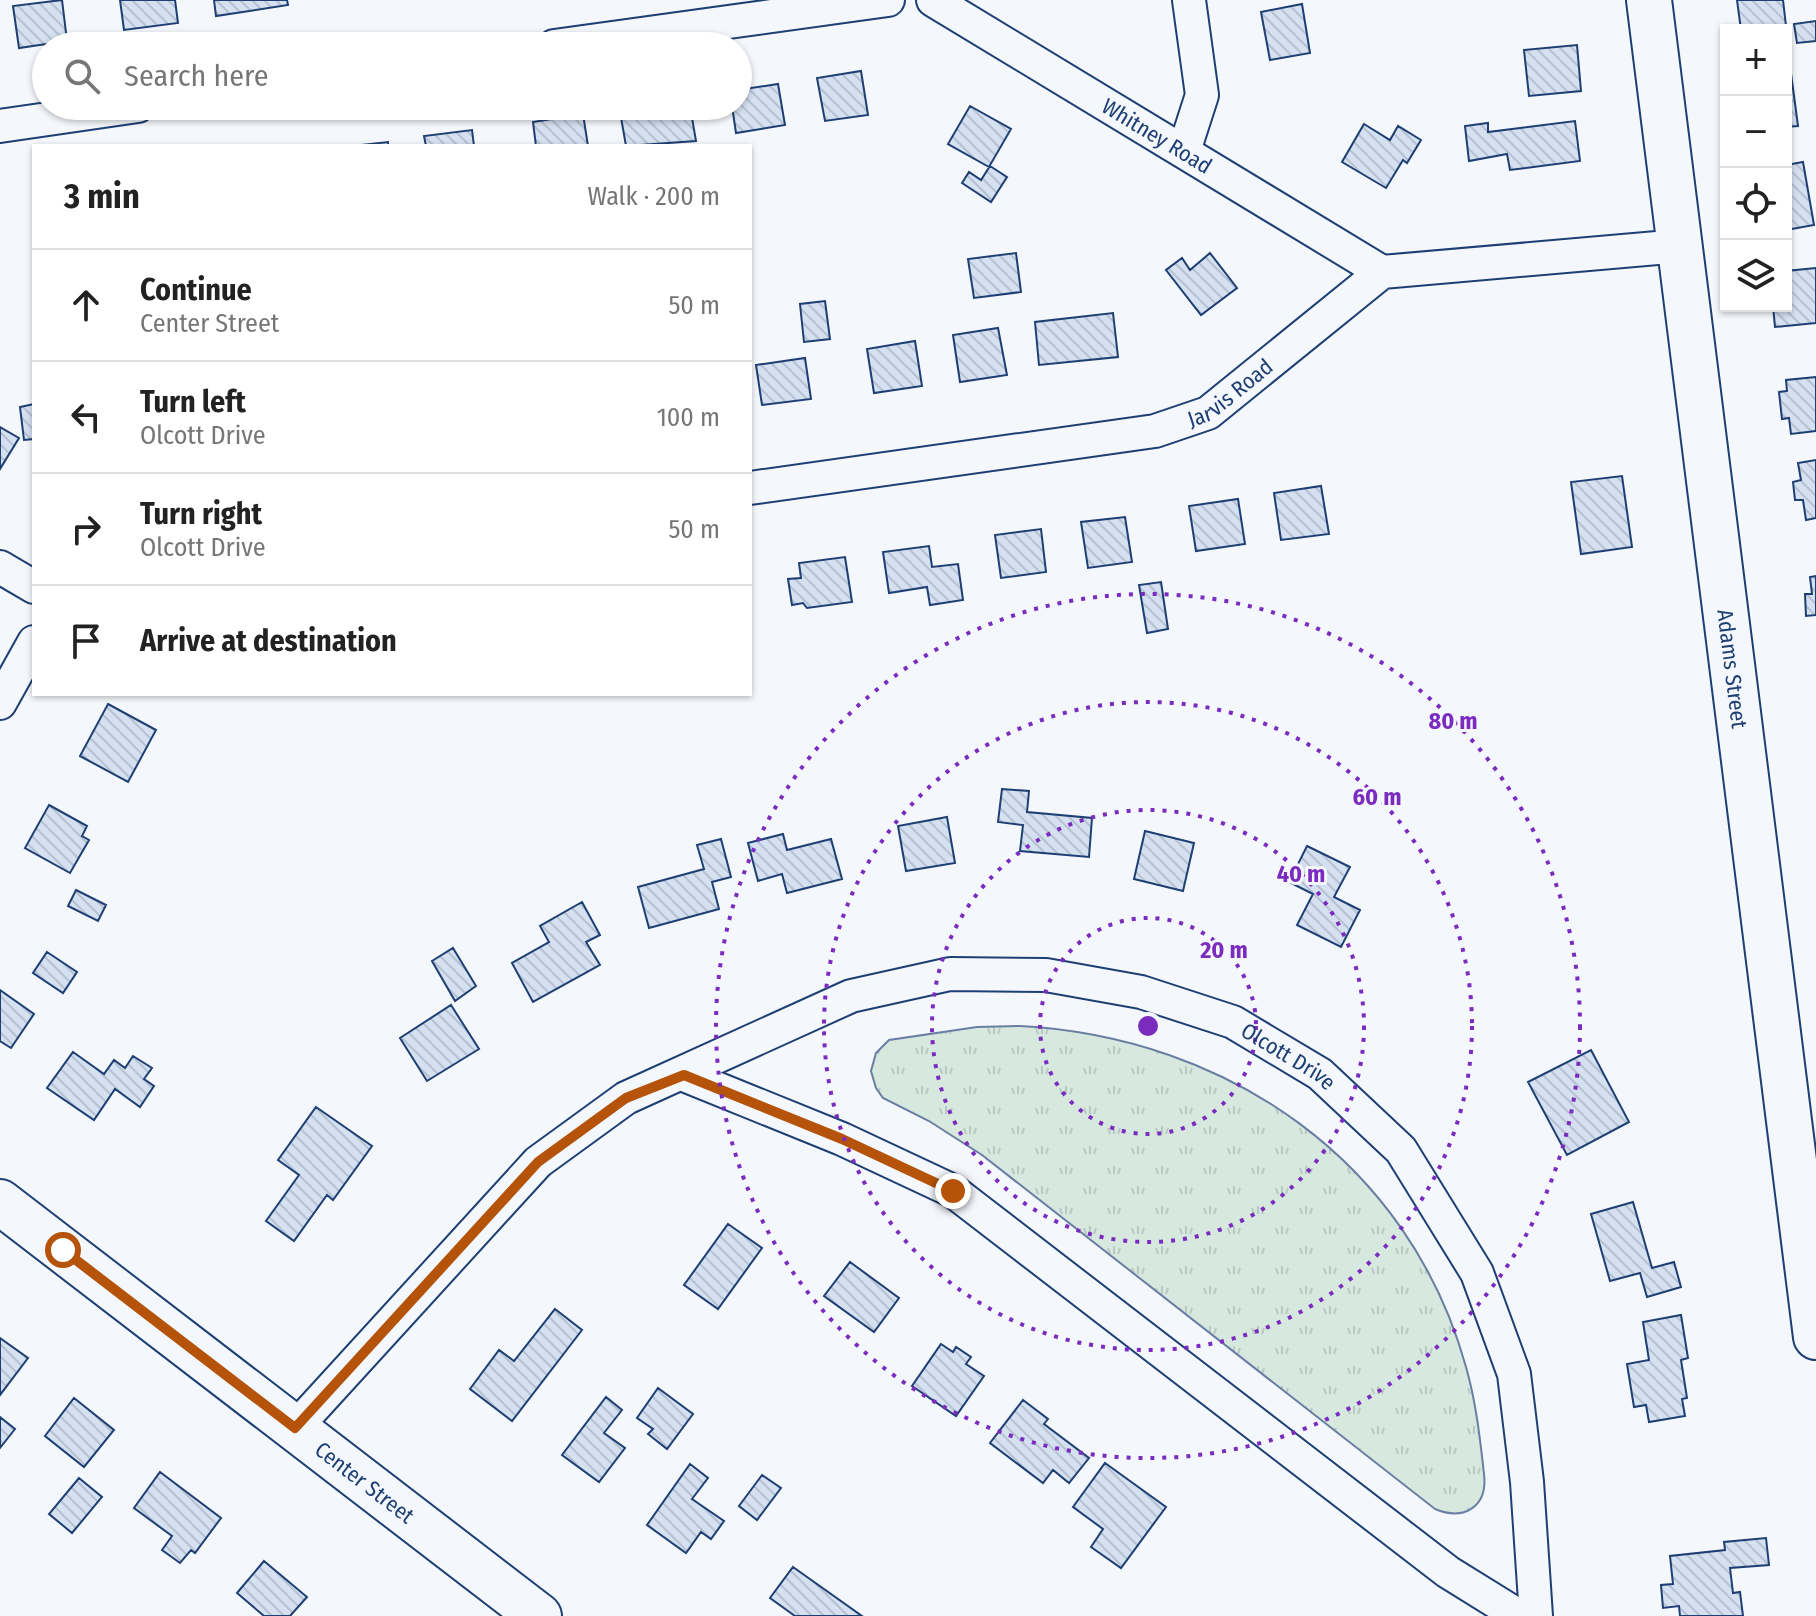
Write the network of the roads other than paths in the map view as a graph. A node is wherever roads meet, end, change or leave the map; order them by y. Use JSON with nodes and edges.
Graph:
{"nodes":[{"id":1,"x":888,"y":0,"type":"edge"},
{"id":2,"x":933,"y":0,"type":"edge"},
{"id":3,"x":1189,"y":0,"type":"edge"},
{"id":4,"x":1649,"y":0,"type":"edge"},
{"id":5,"x":656,"y":32,"type":"edge"},
{"id":6,"x":41,"y":120,"type":"edge"},
{"id":7,"x":0,"y":126,"type":"edge"},
{"id":8,"x":1184,"y":151,"type":"junction"},
{"id":9,"x":1680,"y":246,"type":"junction"},
{"id":10,"x":1382,"y":272,"type":"junction"},
{"id":11,"x":752,"y":488,"type":"edge"},
{"id":12,"x":0,"y":567,"type":"edge"},
{"id":13,"x":32,"y":586,"type":"edge"},
{"id":14,"x":32,"y":646,"type":"edge"},
{"id":15,"x":0,"y":703,"type":"edge"},
{"id":16,"x":684,"y":1075,"type":"junction"},
{"id":17,"x":0,"y":1202,"type":"edge"},
{"id":18,"x":1816,"y":1337,"type":"edge"},
{"id":19,"x":295,"y":1428,"type":"junction"},
{"id":20,"x":539,"y":1616,"type":"edge"},
{"id":21,"x":1519,"y":1616,"type":"edge"},
{"id":22,"x":1536,"y":1616,"type":"edge"}],
"edges":[{"from":1,"to":5,"type":"street"},
{"from":2,"to":8,"type":"street","name":"Whitney Road"},
{"from":3,"to":8,"type":"street"},
{"from":4,"to":9,"type":"main road","name":"Adams Street"},
{"from":6,"to":7,"type":"street"},
{"from":8,"to":10,"type":"street","name":"Whitney Road"},
{"from":9,"to":10,"type":"street"},
{"from":9,"to":18,"type":"main road","name":"Adams Street"},
{"from":10,"to":11,"type":"street","name":"Jarvis Road"},
{"from":12,"to":13,"type":"street"},
{"from":14,"to":15,"type":"street"},
{"from":16,"to":19,"type":"street","name":"Olcott Drive"},
{"from":16,"to":21,"type":"street"},
{"from":16,"to":22,"type":"street","name":"Olcott Drive"},
{"from":17,"to":19,"type":"main road","name":"Center Street"},
{"from":19,"to":20,"type":"main road","name":"Center Street"}]}
